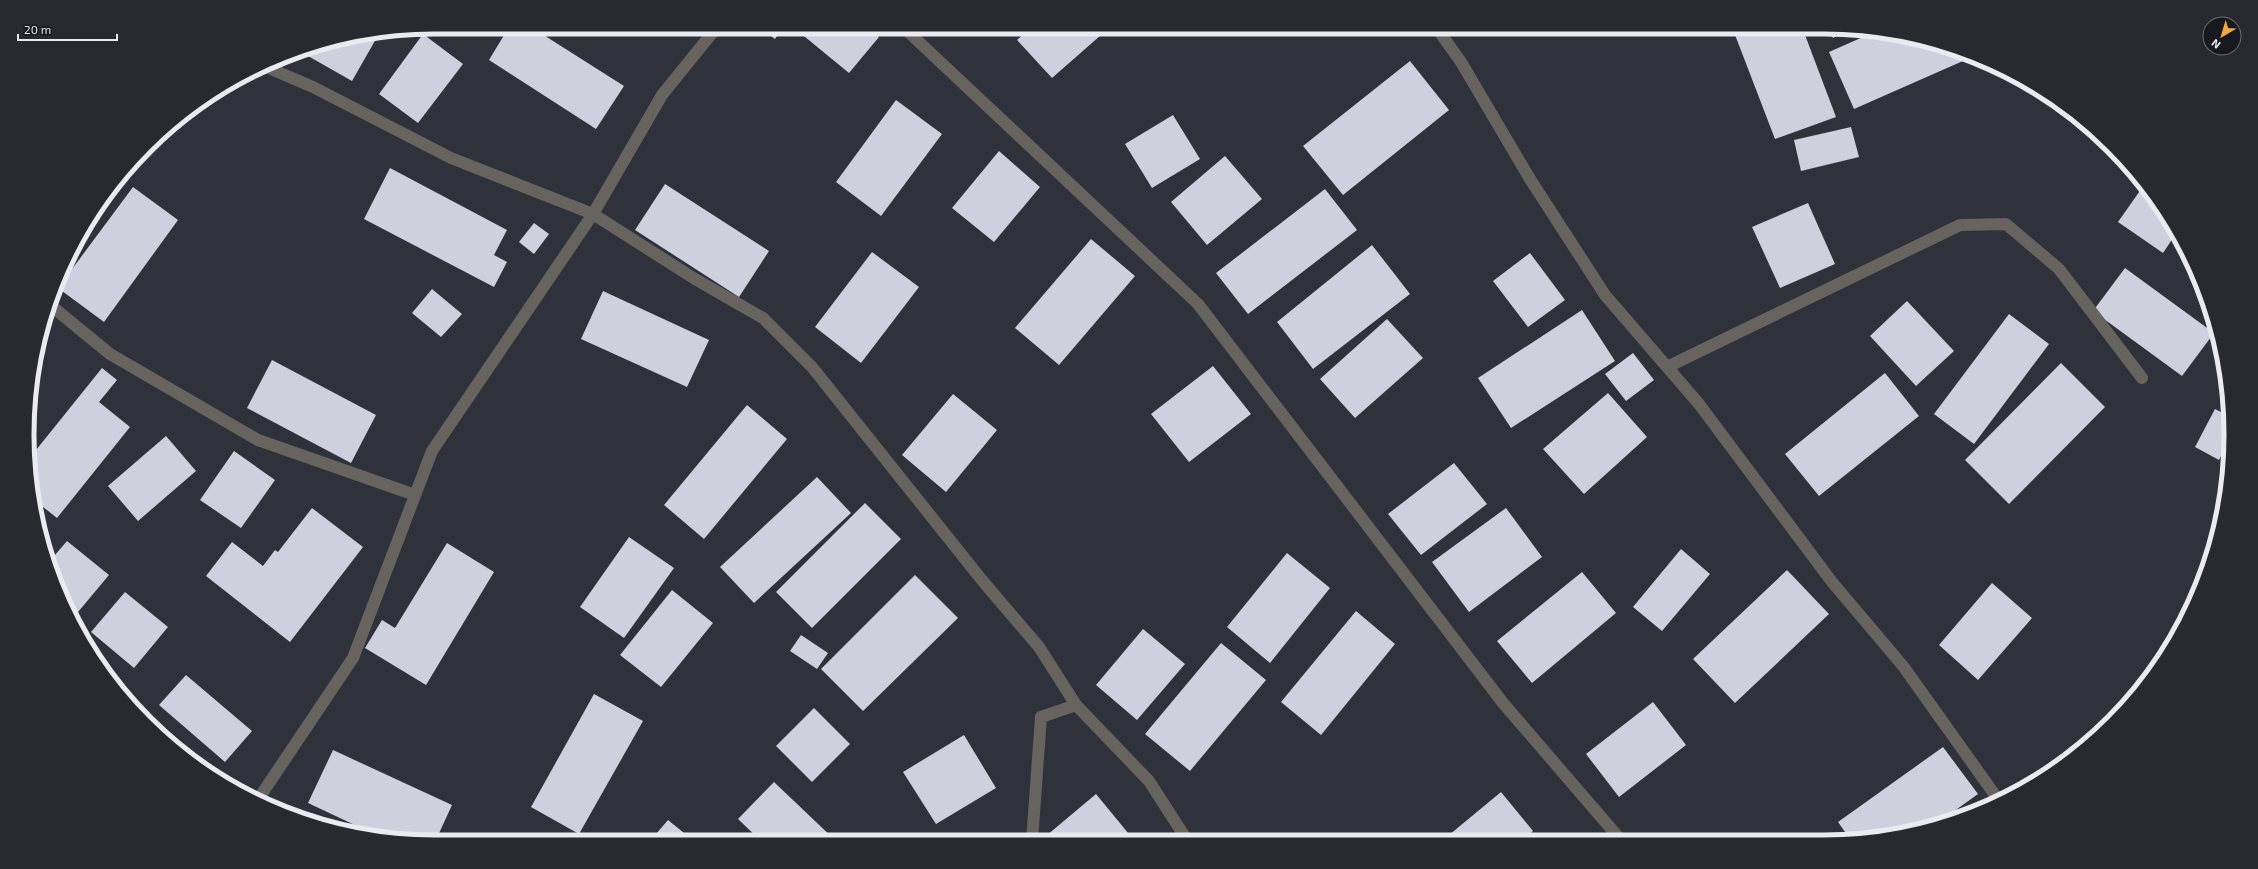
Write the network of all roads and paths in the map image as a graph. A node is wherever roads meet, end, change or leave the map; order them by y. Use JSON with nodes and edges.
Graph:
{"nodes":[{"id":1,"x":710,"y":34,"type":"edge"},
{"id":2,"x":910,"y":34,"type":"edge"},
{"id":3,"x":1441,"y":34,"type":"edge"},
{"id":4,"x":271,"y":69,"type":"edge"},
{"id":5,"x":593,"y":214,"type":"junction"},
{"id":6,"x":54,"y":308,"type":"edge"},
{"id":7,"x":1667,"y":367,"type":"junction"},
{"id":8,"x":2142,"y":378,"type":"dead end"},
{"id":9,"x":415,"y":495,"type":"junction"},
{"id":10,"x":1076,"y":705,"type":"junction"},
{"id":11,"x":260,"y":795,"type":"edge"},
{"id":12,"x":1996,"y":796,"type":"edge"},
{"id":13,"x":1032,"y":835,"type":"edge"},
{"id":14,"x":1184,"y":835,"type":"edge"},
{"id":15,"x":1617,"y":835,"type":"edge"}],
"edges":[{"from":1,"to":5,"type":"street"},
{"from":2,"to":15,"type":"street"},
{"from":3,"to":7,"type":"street"},
{"from":4,"to":5,"type":"street"},
{"from":5,"to":9,"type":"street"},
{"from":5,"to":10,"type":"street"},
{"from":6,"to":9,"type":"street"},
{"from":7,"to":8,"type":"street"},
{"from":7,"to":12,"type":"street"},
{"from":9,"to":11,"type":"street"},
{"from":10,"to":13,"type":"street"},
{"from":10,"to":14,"type":"street"}]}
